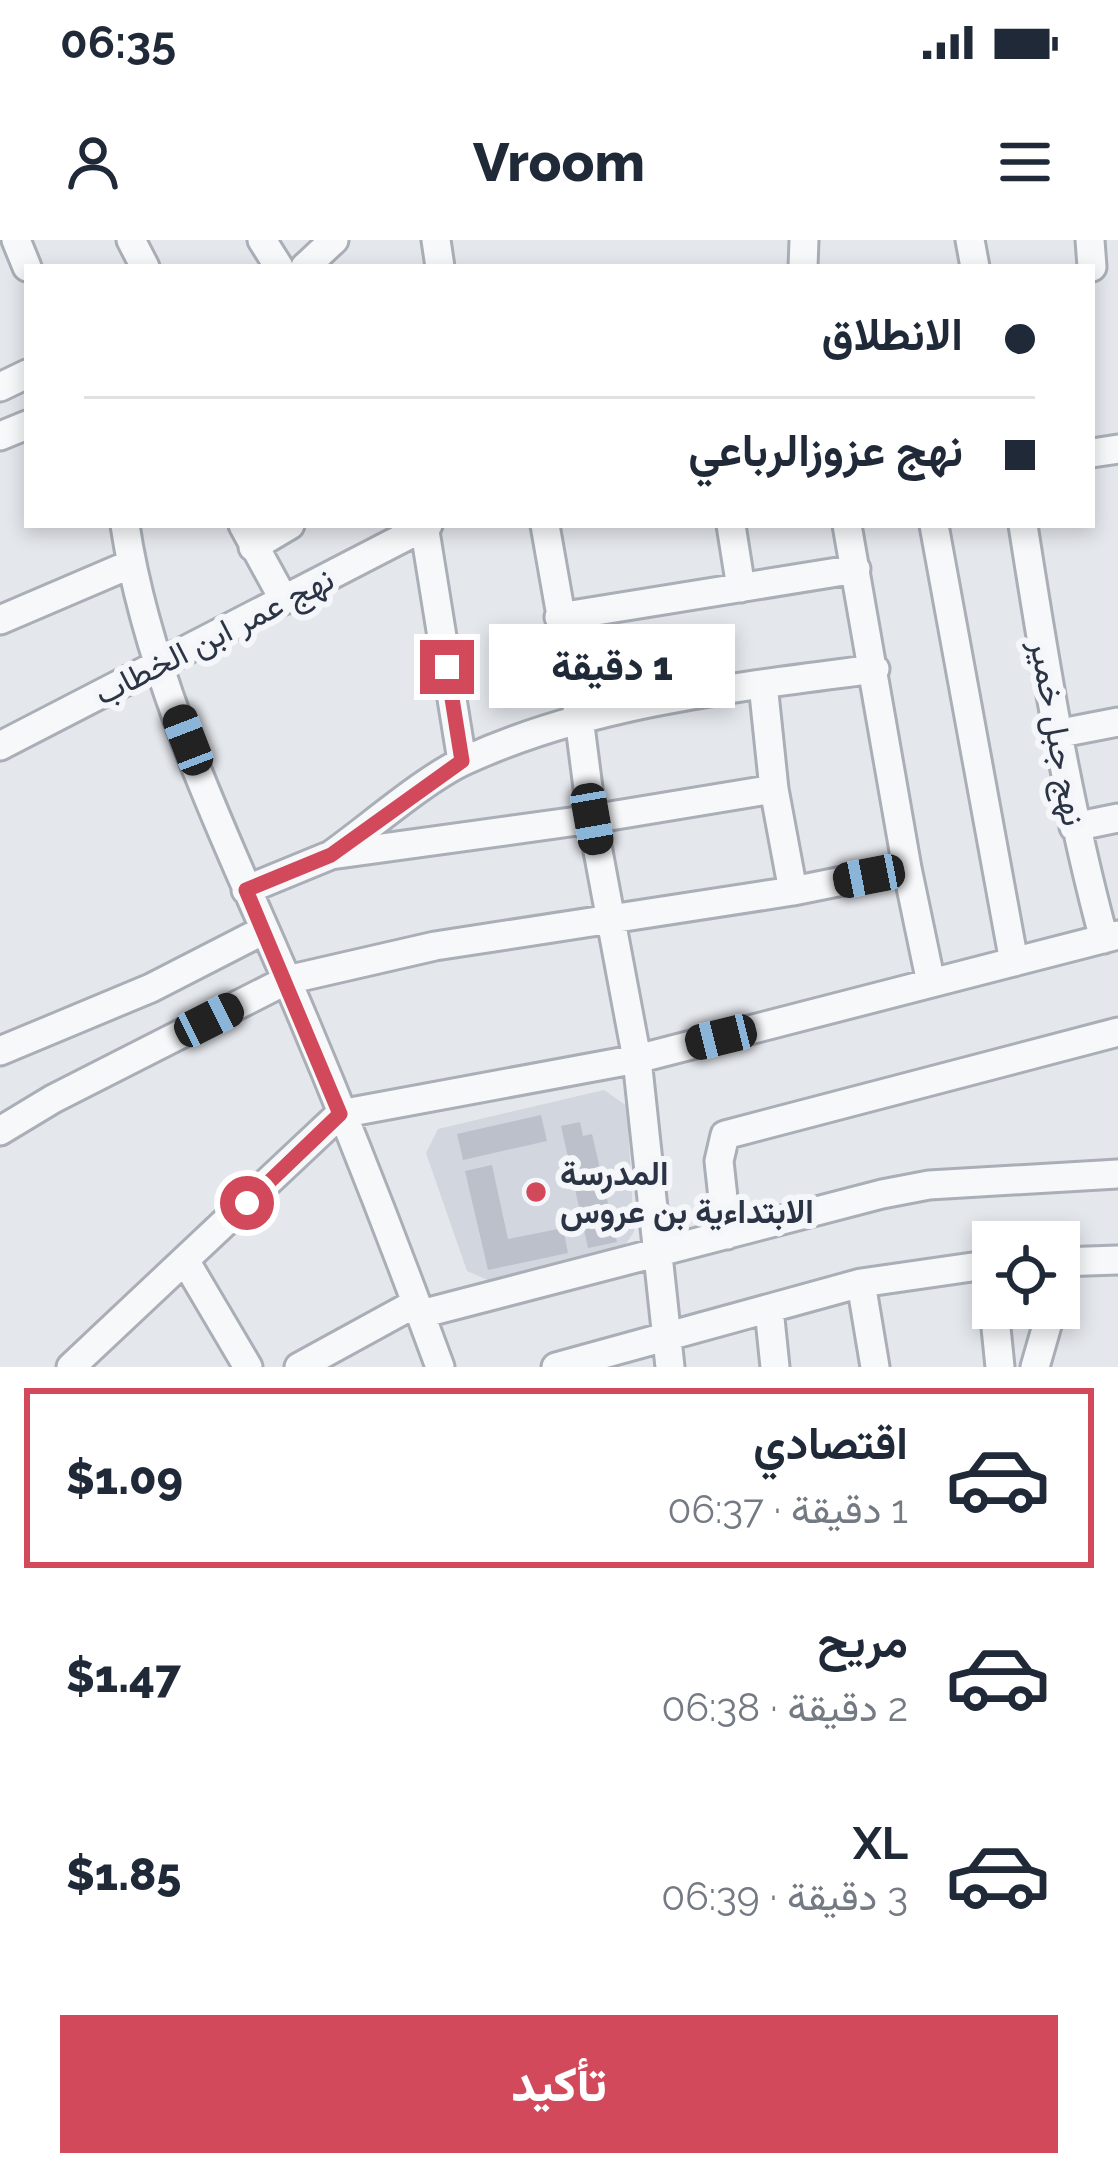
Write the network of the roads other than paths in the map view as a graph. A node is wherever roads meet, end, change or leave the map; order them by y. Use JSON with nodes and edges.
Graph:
{"nodes":[{"id":1,"x":334,"y":240,"type":"edge"},
{"id":2,"x":308,"y":264,"type":"edge"},
{"id":3,"x":125,"y":528,"type":"edge"},
{"id":4,"x":279,"y":528,"type":"edge"},
{"id":5,"x":420,"y":528,"type":"edge"},
{"id":6,"x":426,"y":528,"type":"edge"},
{"id":7,"x":545,"y":528,"type":"edge"},
{"id":8,"x":731,"y":528,"type":"edge"},
{"id":9,"x":849,"y":528,"type":"edge"},
{"id":10,"x":935,"y":528,"type":"edge"},
{"id":11,"x":1023,"y":528,"type":"edge"},
{"id":12,"x":248,"y":536,"type":"edge"},
{"id":13,"x":131,"y":564,"type":"junction"},
{"id":14,"x":856,"y":569,"type":"junction"},
{"id":15,"x":741,"y":588,"type":"junction"},
{"id":16,"x":284,"y":600,"type":"junction"},
{"id":17,"x":559,"y":617,"type":"junction"},
{"id":18,"x":0,"y":620,"type":"edge"},
{"id":19,"x":159,"y":665,"type":"junction"},
{"id":20,"x":875,"y":669,"type":"junction"},
{"id":21,"x":763,"y":684,"type":"junction"},
{"id":22,"x":579,"y":718,"type":"junction"},
{"id":23,"x":1118,"y":722,"type":"edge"},
{"id":24,"x":1056,"y":734,"type":"junction"},
{"id":25,"x":0,"y":746,"type":"edge"},
{"id":26,"x":462,"y":761,"type":"junction"},
{"id":27,"x":774,"y":789,"type":"junction"},
{"id":28,"x":1118,"y":818,"type":"edge"},
{"id":29,"x":592,"y":819,"type":"junction"},
{"id":30,"x":1074,"y":827,"type":"junction"},
{"id":31,"x":331,"y":855,"type":"junction"},
{"id":32,"x":907,"y":868,"type":"junction"},
{"id":33,"x":246,"y":890,"type":"junction"},
{"id":34,"x":793,"y":891,"type":"junction"},
{"id":35,"x":610,"y":919,"type":"junction"},
{"id":36,"x":264,"y":930,"type":"junction"},
{"id":37,"x":1114,"y":940,"type":"edge"},
{"id":38,"x":1014,"y":962,"type":"junction"},
{"id":39,"x":287,"y":980,"type":"junction"},
{"id":40,"x":931,"y":983,"type":"junction"},
{"id":41,"x":1118,"y":1032,"type":"edge"},
{"id":42,"x":0,"y":1052,"type":"edge"},
{"id":43,"x":637,"y":1059,"type":"junction"},
{"id":44,"x":340,"y":1114,"type":"junction"},
{"id":45,"x":0,"y":1132,"type":"edge"},
{"id":46,"x":1118,"y":1174,"type":"edge"},
{"id":47,"x":727,"y":1235,"type":"junction"},
{"id":48,"x":657,"y":1253,"type":"junction"},
{"id":49,"x":1118,"y":1260,"type":"edge"},
{"id":50,"x":185,"y":1262,"type":"junction"},
{"id":51,"x":1080,"y":1265,"type":"edge"},
{"id":52,"x":972,"y":1267,"type":"edge"},
{"id":53,"x":861,"y":1283,"type":"junction"},
{"id":54,"x":418,"y":1308,"type":"junction"},
{"id":55,"x":769,"y":1309,"type":"junction"},
{"id":56,"x":996,"y":1329,"type":"edge"},
{"id":57,"x":1046,"y":1329,"type":"edge"},
{"id":58,"x":669,"y":1336,"type":"junction"},
{"id":59,"x":83,"y":1363,"type":"edge"},
{"id":60,"x":248,"y":1367,"type":"edge"},
{"id":61,"x":298,"y":1367,"type":"edge"},
{"id":62,"x":440,"y":1367,"type":"edge"},
{"id":63,"x":556,"y":1367,"type":"edge"},
{"id":64,"x":670,"y":1367,"type":"edge"},
{"id":65,"x":775,"y":1367,"type":"edge"},
{"id":66,"x":875,"y":1367,"type":"edge"},
{"id":67,"x":1000,"y":1367,"type":"edge"},
{"id":68,"x":1035,"y":1367,"type":"edge"}],
"edges":[{"from":1,"to":2,"type":"street"},
{"from":3,"to":13,"type":"street"},
{"from":4,"to":12,"type":"street"},
{"from":5,"to":16,"type":"street","name":"نهج عمر ابن الخطاب"},
{"from":6,"to":26,"type":"street"},
{"from":7,"to":17,"type":"street"},
{"from":8,"to":15,"type":"street"},
{"from":9,"to":14,"type":"street"},
{"from":10,"to":38,"type":"street"},
{"from":11,"to":24,"type":"street","name":"نهج جبل خمير"},
{"from":12,"to":16,"type":"street"},
{"from":13,"to":18,"type":"street"},
{"from":13,"to":19,"type":"street"},
{"from":14,"to":15,"type":"street"},
{"from":14,"to":20,"type":"street"},
{"from":15,"to":17,"type":"street"},
{"from":16,"to":19,"type":"street","name":"نهج عمر ابن الخطاب"},
{"from":17,"to":22,"type":"street"},
{"from":19,"to":25,"type":"street","name":"نهج عمر ابن الخطاب"},
{"from":19,"to":33,"type":"street"},
{"from":20,"to":21,"type":"street"},
{"from":20,"to":32,"type":"street"},
{"from":21,"to":22,"type":"street"},
{"from":21,"to":27,"type":"street"},
{"from":22,"to":26,"type":"street"},
{"from":22,"to":29,"type":"street"},
{"from":23,"to":24,"type":"street"},
{"from":24,"to":30,"type":"street","name":"نهج جبل خمير"},
{"from":26,"to":31,"type":"street"},
{"from":27,"to":29,"type":"street"},
{"from":27,"to":34,"type":"street"},
{"from":28,"to":30,"type":"street"},
{"from":29,"to":31,"type":"street"},
{"from":29,"to":35,"type":"street"},
{"from":30,"to":37,"type":"street","name":"نهج جبل خمير"},
{"from":31,"to":33,"type":"street"},
{"from":32,"to":34,"type":"street"},
{"from":32,"to":40,"type":"street"},
{"from":33,"to":36,"type":"street"},
{"from":34,"to":35,"type":"street"},
{"from":35,"to":39,"type":"street"},
{"from":35,"to":43,"type":"street"},
{"from":36,"to":39,"type":"street"},
{"from":36,"to":42,"type":"street"},
{"from":37,"to":38,"type":"street"},
{"from":38,"to":40,"type":"street"},
{"from":39,"to":44,"type":"street"},
{"from":39,"to":45,"type":"street"},
{"from":40,"to":43,"type":"street"},
{"from":41,"to":47,"type":"street"},
{"from":43,"to":44,"type":"street"},
{"from":43,"to":48,"type":"street"},
{"from":44,"to":50,"type":"street"},
{"from":44,"to":54,"type":"street"},
{"from":46,"to":47,"type":"street"},
{"from":47,"to":48,"type":"street"},
{"from":48,"to":54,"type":"street"},
{"from":48,"to":58,"type":"street"},
{"from":49,"to":51,"type":"street"},
{"from":50,"to":59,"type":"street"},
{"from":50,"to":60,"type":"street"},
{"from":52,"to":53,"type":"street"},
{"from":53,"to":55,"type":"street"},
{"from":53,"to":66,"type":"street"},
{"from":54,"to":61,"type":"street"},
{"from":54,"to":62,"type":"street"},
{"from":55,"to":58,"type":"street"},
{"from":55,"to":65,"type":"street"},
{"from":56,"to":67,"type":"street"},
{"from":57,"to":68,"type":"street"},
{"from":58,"to":63,"type":"street"},
{"from":58,"to":64,"type":"street"}]}
